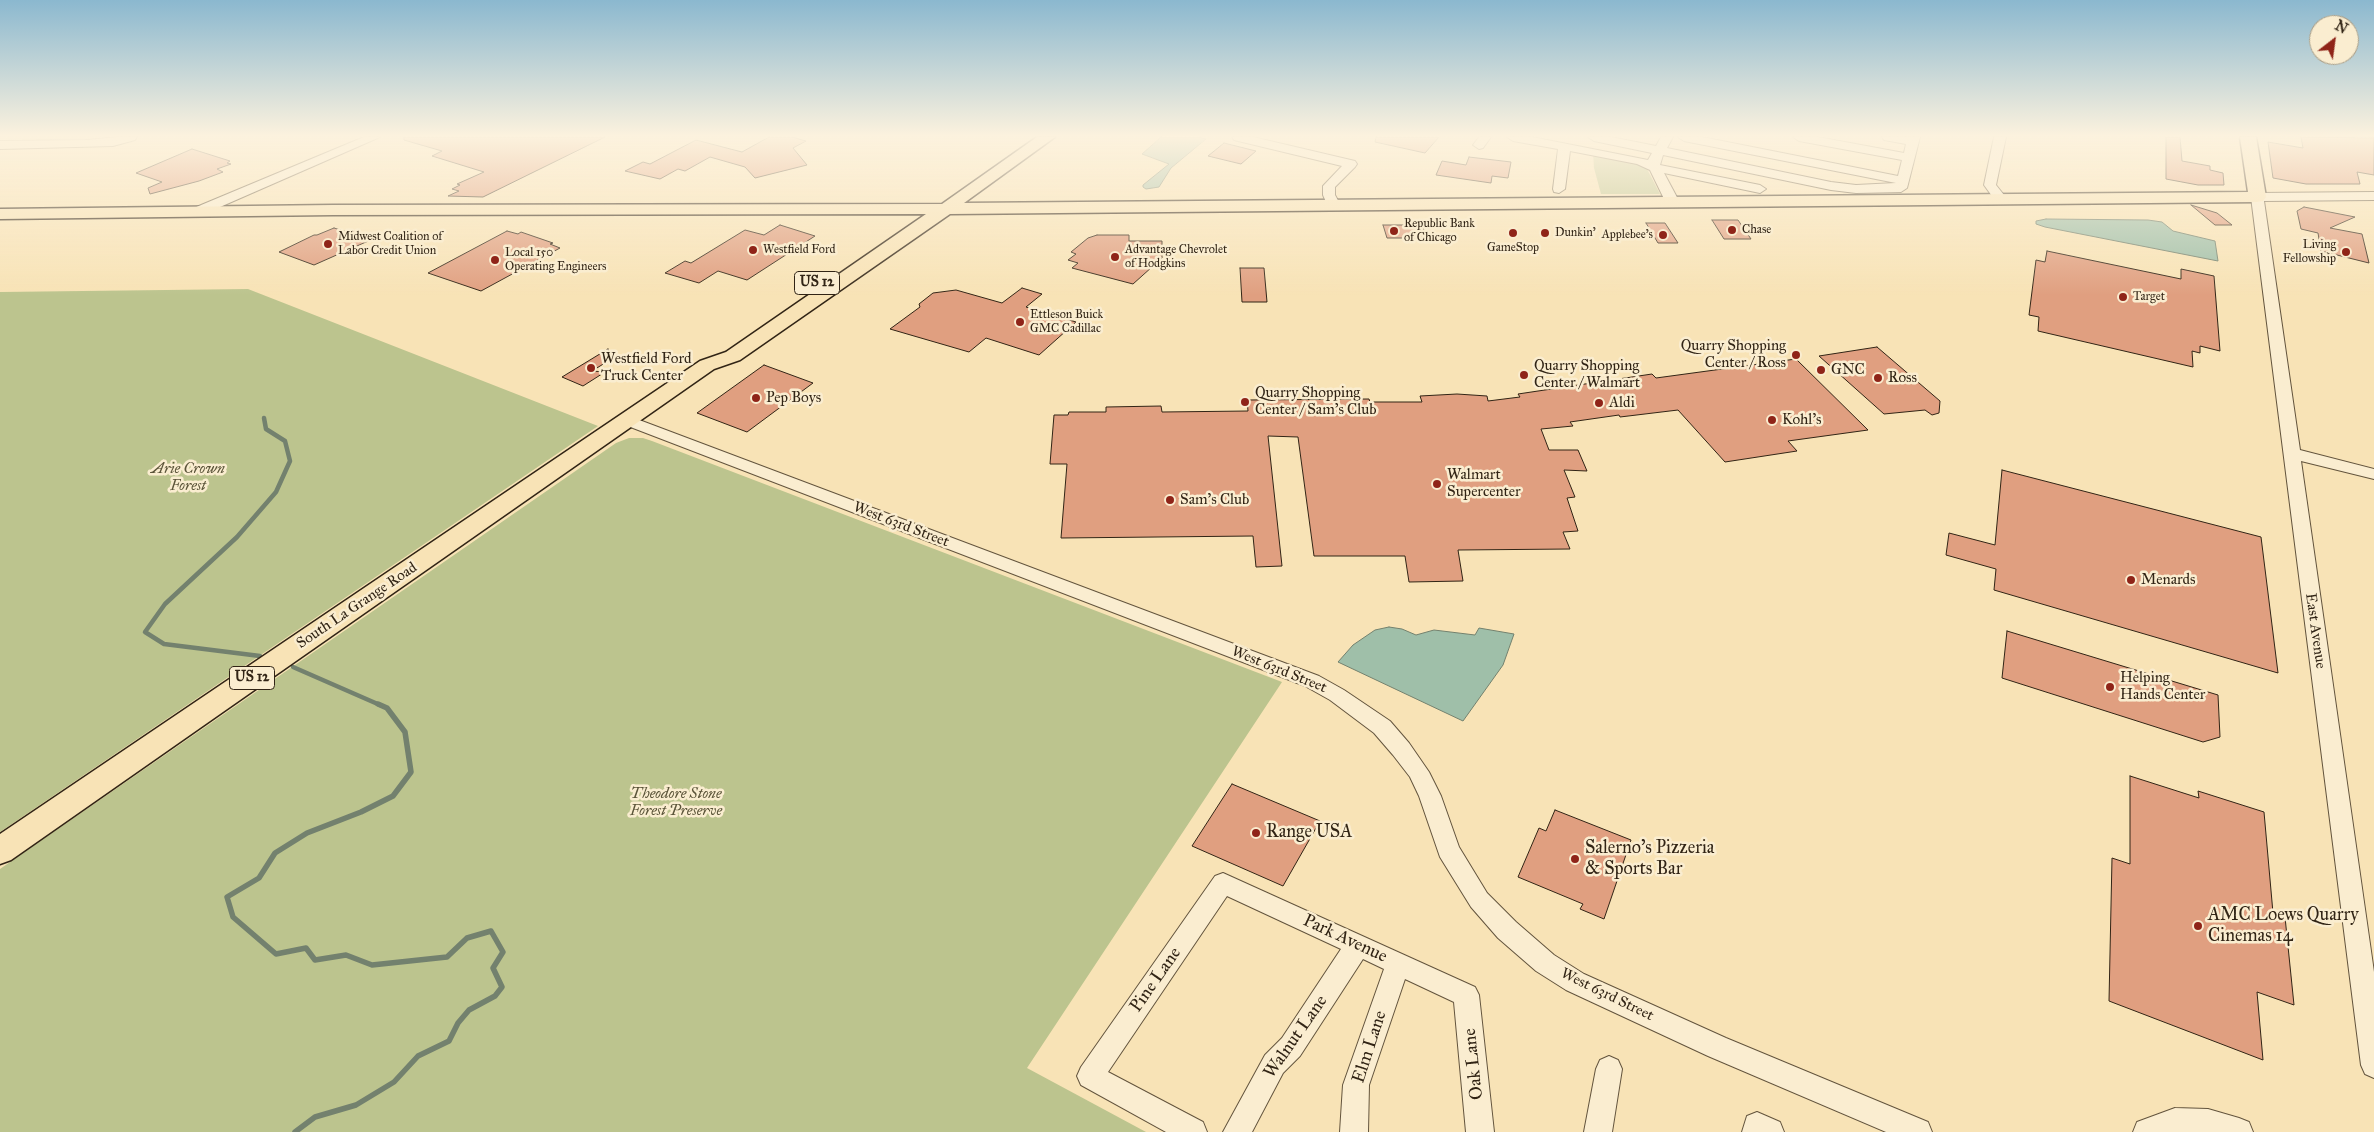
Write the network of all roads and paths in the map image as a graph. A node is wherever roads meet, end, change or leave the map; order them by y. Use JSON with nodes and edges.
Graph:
{"nodes":[{"id":1,"x":249,"y":190,"type":"edge"},
{"id":2,"x":950,"y":190,"type":"edge"},
{"id":3,"x":973,"y":190,"type":"edge"},
{"id":4,"x":984,"y":190,"type":"edge"},
{"id":5,"x":1329,"y":190,"type":"edge"},
{"id":6,"x":1666,"y":190,"type":"edge"},
{"id":7,"x":1994,"y":190,"type":"edge"},
{"id":8,"x":2255,"y":190,"type":"edge"},
{"id":9,"x":2374,"y":196,"type":"edge"},
{"id":10,"x":2256,"y":197,"type":"junction"},
{"id":11,"x":2002,"y":200,"type":"junction"},
{"id":12,"x":1674,"y":203,"type":"junction"},
{"id":13,"x":1334,"y":206,"type":"junction"},
{"id":14,"x":1023,"y":207,"type":"junction"},
{"id":15,"x":946,"y":208,"type":"junction"},
{"id":16,"x":923,"y":209,"type":"junction"},
{"id":17,"x":199,"y":211,"type":"junction"},
{"id":18,"x":0,"y":214,"type":"edge"},
{"id":19,"x":714,"y":361,"type":"junction"},
{"id":20,"x":626,"y":420,"type":"junction"},
{"id":21,"x":2290,"y":454,"type":"junction"},
{"id":22,"x":2374,"y":474,"type":"edge"},
{"id":23,"x":0,"y":851,"type":"edge"},
{"id":24,"x":1223,"y":883,"type":"joint"},
{"id":25,"x":1358,"y":945,"type":"junction"},
{"id":26,"x":1398,"y":964,"type":"junction"},
{"id":27,"x":1466,"y":995,"type":"joint"},
{"id":28,"x":2374,"y":1065,"type":"edge"},
{"id":29,"x":1609,"y":1068,"type":"dead end"},
{"id":30,"x":1090,"y":1076,"type":"joint"},
{"id":31,"x":1193,"y":1132,"type":"edge"},
{"id":32,"x":1237,"y":1132,"type":"edge"},
{"id":33,"x":1354,"y":1132,"type":"edge"},
{"id":34,"x":1480,"y":1132,"type":"edge"},
{"id":35,"x":1598,"y":1132,"type":"edge"},
{"id":36,"x":1918,"y":1132,"type":"edge"},
{"id":37,"x":2147,"y":1132,"type":"edge"},
{"id":38,"x":2239,"y":1132,"type":"edge"}],
"edges":[{"from":1,"to":17,"type":"street"},
{"from":2,"to":16,"type":"main road","name":"South La Grange Road","number":"US 12"},
{"from":3,"to":15,"type":"main road","name":"South La Grange Road","number":"US 12"},
{"from":4,"to":14,"type":"main road"},
{"from":5,"to":13,"type":"street"},
{"from":6,"to":12,"type":"street"},
{"from":7,"to":11,"type":"street"},
{"from":8,"to":10,"type":"main road"},
{"from":9,"to":10,"type":"street"},
{"from":10,"to":11,"type":"main road"},
{"from":10,"to":21,"type":"street","name":"East Avenue"},
{"from":11,"to":12,"type":"main road"},
{"from":12,"to":13,"type":"main road"},
{"from":13,"to":14,"type":"main road"},
{"from":14,"to":15,"type":"main road"},
{"from":15,"to":16,"type":"main road"},
{"from":15,"to":19,"type":"main road","name":"South La Grange Road","number":"US 12"},
{"from":16,"to":17,"type":"main road"},
{"from":16,"to":19,"type":"main road","name":"South La Grange Road","number":"US 12"},
{"from":17,"to":18,"type":"main road"},
{"from":19,"to":20,"type":"main road","name":"South La Grange Road","number":"US 12"},
{"from":20,"to":23,"type":"main road","name":"South La Grange Road","number":"US 12"},
{"from":20,"to":36,"type":"street","name":"West 63rd Street"},
{"from":21,"to":22,"type":"street"},
{"from":21,"to":28,"type":"street","name":"East Avenue"},
{"from":24,"to":25,"type":"street","name":"Park Avenue"},
{"from":24,"to":30,"type":"street","name":"Pine Lane"},
{"from":25,"to":26,"type":"street","name":"Park Avenue"},
{"from":25,"to":32,"type":"street","name":"Walnut Lane"},
{"from":26,"to":27,"type":"street","name":"Park Avenue"},
{"from":26,"to":33,"type":"street","name":"Elm Lane"},
{"from":27,"to":34,"type":"street","name":"Oak Lane"},
{"from":29,"to":35,"type":"street"},
{"from":30,"to":31,"type":"street"},
{"from":37,"to":38,"type":"street"}]}
